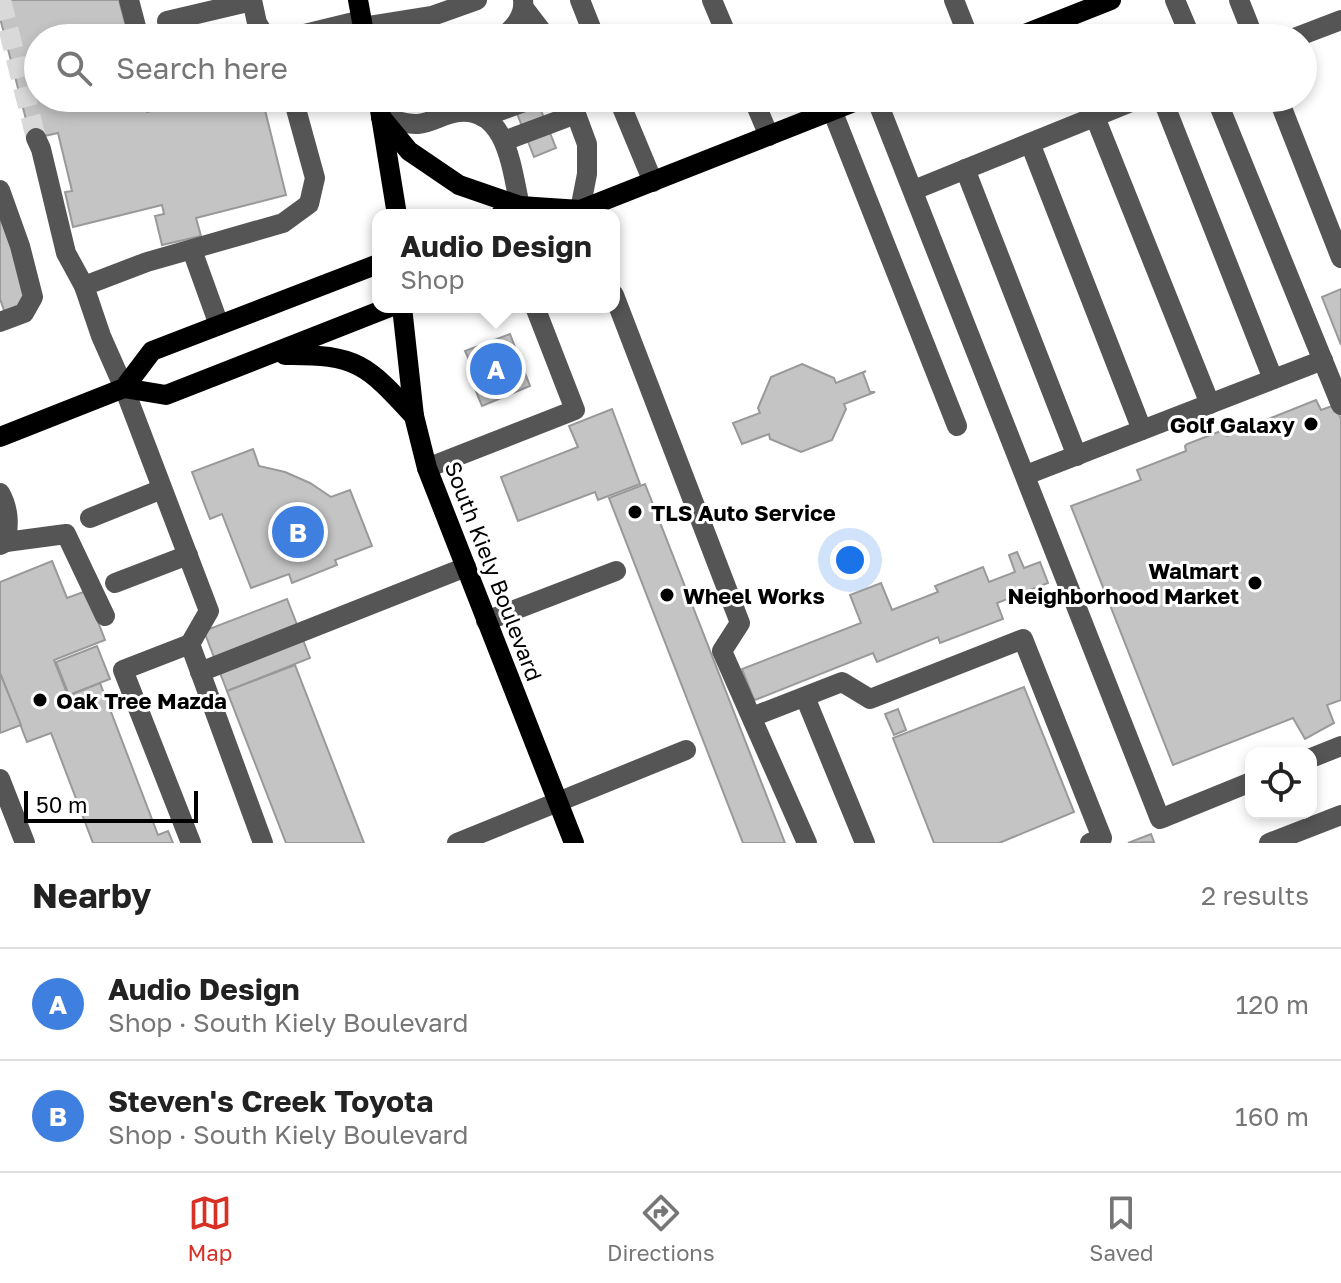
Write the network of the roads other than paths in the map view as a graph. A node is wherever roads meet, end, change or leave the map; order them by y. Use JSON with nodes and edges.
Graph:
{"nodes":[{"id":1,"x":129,"y":0,"type":"edge"},
{"id":2,"x":252,"y":0,"type":"edge"},
{"id":3,"x":477,"y":0,"type":"edge"},
{"id":4,"x":580,"y":0,"type":"edge"},
{"id":5,"x":712,"y":0,"type":"edge"},
{"id":6,"x":954,"y":0,"type":"edge"},
{"id":7,"x":1111,"y":0,"type":"edge"},
{"id":8,"x":1175,"y":0,"type":"edge"},
{"id":9,"x":1239,"y":0,"type":"edge"},
{"id":10,"x":523,"y":4,"type":"edge"},
{"id":11,"x":1341,"y":20,"type":"edge"},
{"id":12,"x":167,"y":21,"type":"dead end"},
{"id":13,"x":362,"y":21,"type":"edge"},
{"id":14,"x":135,"y":24,"type":"edge"},
{"id":15,"x":258,"y":24,"type":"edge"},
{"id":16,"x":515,"y":24,"type":"edge"},
{"id":17,"x":537,"y":24,"type":"edge"},
{"id":18,"x":589,"y":24,"type":"edge"},
{"id":19,"x":722,"y":24,"type":"edge"},
{"id":20,"x":963,"y":24,"type":"edge"},
{"id":21,"x":1050,"y":24,"type":"edge"},
{"id":22,"x":1185,"y":24,"type":"edge"},
{"id":23,"x":1248,"y":24,"type":"edge"},
{"id":24,"x":1317,"y":29,"type":"edge"},
{"id":25,"x":297,"y":112,"type":"edge"},
{"id":26,"x":381,"y":112,"type":"edge"},
{"id":27,"x":383,"y":112,"type":"edge"},
{"id":28,"x":390,"y":112,"type":"edge"},
{"id":29,"x":458,"y":112,"type":"edge"},
{"id":30,"x":478,"y":112,"type":"edge"},
{"id":31,"x":561,"y":112,"type":"edge"},
{"id":32,"x":575,"y":112,"type":"edge"},
{"id":33,"x":624,"y":112,"type":"edge"},
{"id":34,"x":759,"y":112,"type":"edge"},
{"id":35,"x":827,"y":112,"type":"edge"},
{"id":36,"x":833,"y":112,"type":"edge"},
{"id":37,"x":882,"y":112,"type":"edge"},
{"id":38,"x":1107,"y":112,"type":"edge"},
{"id":39,"x":1168,"y":112,"type":"edge"},
{"id":40,"x":1222,"y":112,"type":"edge"},
{"id":41,"x":1284,"y":112,"type":"edge"},
{"id":42,"x":1095,"y":117,"type":"junction"},
{"id":43,"x":769,"y":136,"type":"junction"},
{"id":44,"x":36,"y":138,"type":"tunnel mouth"},
{"id":45,"x":504,"y":141,"type":"junction"},
{"id":46,"x":1030,"y":143,"type":"junction"},
{"id":47,"x":965,"y":169,"type":"junction"},
{"id":48,"x":653,"y":182,"type":"junction"},
{"id":49,"x":0,"y":190,"type":"edge"},
{"id":50,"x":914,"y":190,"type":"junction"},
{"id":51,"x":520,"y":206,"type":"junction"},
{"id":52,"x":396,"y":209,"type":"edge"},
{"id":53,"x":513,"y":209,"type":"edge"},
{"id":54,"x":545,"y":209,"type":"edge"},
{"id":55,"x":580,"y":209,"type":"edge"},
{"id":56,"x":589,"y":209,"type":"edge"},
{"id":57,"x":192,"y":250,"type":"junction"},
{"id":58,"x":1341,"y":258,"type":"edge"},
{"id":59,"x":372,"y":266,"type":"edge"},
{"id":60,"x":84,"y":286,"type":"junction"},
{"id":61,"x":620,"y":311,"type":"edge"},
{"id":62,"x":375,"y":313,"type":"edge"},
{"id":63,"x":403,"y":313,"type":"edge"},
{"id":64,"x":537,"y":313,"type":"edge"},
{"id":65,"x":0,"y":322,"type":"edge"},
{"id":66,"x":219,"y":325,"type":"junction"},
{"id":67,"x":269,"y":355,"type":"junction"},
{"id":68,"x":1323,"y":360,"type":"junction"},
{"id":69,"x":1273,"y":379,"type":"junction"},
{"id":70,"x":124,"y":388,"type":"junction"},
{"id":71,"x":1210,"y":404,"type":"junction"},
{"id":72,"x":1341,"y":405,"type":"edge"},
{"id":73,"x":414,"y":416,"type":"junction"},
{"id":74,"x":957,"y":426,"type":"dead end"},
{"id":75,"x":1142,"y":430,"type":"junction"},
{"id":76,"x":0,"y":437,"type":"edge"},
{"id":77,"x":1077,"y":456,"type":"junction"},
{"id":78,"x":427,"y":468,"type":"junction"},
{"id":79,"x":1026,"y":475,"type":"junction"},
{"id":80,"x":162,"y":489,"type":"junction"},
{"id":81,"x":0,"y":493,"type":"edge"},
{"id":82,"x":90,"y":518,"type":"dead end"},
{"id":83,"x":3,"y":544,"type":"edge"},
{"id":84,"x":188,"y":555,"type":"junction"},
{"id":85,"x":466,"y":567,"type":"junction"},
{"id":86,"x":616,"y":571,"type":"dead end"},
{"id":87,"x":115,"y":583,"type":"dead end"},
{"id":88,"x":105,"y":616,"type":"dead end"},
{"id":89,"x":486,"y":621,"type":"junction"},
{"id":90,"x":190,"y":644,"type":"junction"},
{"id":91,"x":200,"y":672,"type":"junction"},
{"id":92,"x":805,"y":697,"type":"junction"},
{"id":93,"x":752,"y":717,"type":"junction"},
{"id":94,"x":1341,"y":746,"type":"edge"},
{"id":95,"x":686,"y":750,"type":"dead end"},
{"id":96,"x":1317,"y":756,"type":"edge"},
{"id":97,"x":0,"y":779,"type":"edge"},
{"id":98,"x":1245,"y":784,"type":"edge"},
{"id":99,"x":559,"y":803,"type":"junction"},
{"id":100,"x":1341,"y":815,"type":"edge"},
{"id":101,"x":25,"y":843,"type":"edge"},
{"id":102,"x":191,"y":843,"type":"edge"},
{"id":103,"x":263,"y":843,"type":"edge"},
{"id":104,"x":457,"y":843,"type":"edge"},
{"id":105,"x":574,"y":843,"type":"edge"},
{"id":106,"x":807,"y":843,"type":"edge"},
{"id":107,"x":865,"y":843,"type":"edge"},
{"id":108,"x":1090,"y":843,"type":"edge"},
{"id":109,"x":1269,"y":843,"type":"edge"}],
"edges":[{"from":1,"to":14,"type":"street"},
{"from":2,"to":12,"type":"street"},
{"from":2,"to":15,"type":"street"},
{"from":3,"to":13,"type":"street"},
{"from":4,"to":18,"type":"street"},
{"from":5,"to":19,"type":"street"},
{"from":6,"to":20,"type":"street"},
{"from":7,"to":21,"type":"main road"},
{"from":8,"to":22,"type":"street"},
{"from":9,"to":23,"type":"street"},
{"from":10,"to":16,"type":"street"},
{"from":10,"to":17,"type":"street"},
{"from":11,"to":24,"type":"street"},
{"from":25,"to":57,"type":"street"},
{"from":26,"to":52,"type":"main road"},
{"from":27,"to":51,"type":"main road"},
{"from":28,"to":29,"type":"street"},
{"from":30,"to":45,"type":"street"},
{"from":31,"to":45,"type":"street"},
{"from":32,"to":55,"type":"street"},
{"from":33,"to":48,"type":"street"},
{"from":34,"to":43,"type":"street"},
{"from":35,"to":43,"type":"main road"},
{"from":36,"to":74,"type":"street"},
{"from":37,"to":50,"type":"street"},
{"from":38,"to":42,"type":"street"},
{"from":39,"to":69,"type":"street"},
{"from":40,"to":68,"type":"street"},
{"from":41,"to":58,"type":"street"},
{"from":42,"to":46,"type":"street"},
{"from":42,"to":71,"type":"street"},
{"from":43,"to":48,"type":"main road"},
{"from":44,"to":60,"type":"street"},
{"from":45,"to":51,"type":"street"},
{"from":46,"to":47,"type":"street"},
{"from":46,"to":75,"type":"street"},
{"from":47,"to":50,"type":"street"},
{"from":47,"to":77,"type":"street"},
{"from":48,"to":56,"type":"main road"},
{"from":49,"to":65,"type":"street"},
{"from":50,"to":79,"type":"street"},
{"from":51,"to":53,"type":"main road"},
{"from":51,"to":54,"type":"main road"},
{"from":57,"to":60,"type":"street"},
{"from":57,"to":66,"type":"street"},
{"from":59,"to":66,"type":"main road"},
{"from":60,"to":70,"type":"street"},
{"from":61,"to":93,"type":"street"},
{"from":62,"to":67,"type":"main road"},
{"from":63,"to":73,"type":"main road","name":"South Kiely Boulevard"},
{"from":64,"to":78,"type":"street"},
{"from":66,"to":70,"type":"main road"},
{"from":67,"to":70,"type":"main road"},
{"from":67,"to":73,"type":"main road"},
{"from":68,"to":69,"type":"street"},
{"from":68,"to":72,"type":"street"},
{"from":69,"to":71,"type":"street"},
{"from":70,"to":76,"type":"main road"},
{"from":70,"to":80,"type":"street"},
{"from":71,"to":75,"type":"street"},
{"from":73,"to":78,"type":"main road","name":"South Kiely Boulevard"},
{"from":75,"to":77,"type":"street"},
{"from":77,"to":79,"type":"street"},
{"from":78,"to":85,"type":"main road","name":"South Kiely Boulevard"},
{"from":79,"to":98,"type":"street"},
{"from":80,"to":82,"type":"street"},
{"from":80,"to":84,"type":"street"},
{"from":81,"to":83,"type":"street"},
{"from":83,"to":88,"type":"street"},
{"from":84,"to":87,"type":"street"},
{"from":84,"to":90,"type":"street"},
{"from":85,"to":89,"type":"main road","name":"South Kiely Boulevard"},
{"from":85,"to":91,"type":"street"},
{"from":86,"to":89,"type":"street"},
{"from":89,"to":99,"type":"main road","name":"South Kiely Boulevard"},
{"from":90,"to":91,"type":"street"},
{"from":90,"to":102,"type":"street"},
{"from":91,"to":103,"type":"street"},
{"from":92,"to":93,"type":"street"},
{"from":92,"to":107,"type":"street"},
{"from":92,"to":108,"type":"street"},
{"from":93,"to":106,"type":"street"},
{"from":94,"to":96,"type":"street"},
{"from":95,"to":99,"type":"street"},
{"from":97,"to":101,"type":"street"},
{"from":99,"to":104,"type":"street"},
{"from":99,"to":105,"type":"main road","name":"South Kiely Boulevard"},
{"from":100,"to":109,"type":"street"}]}
